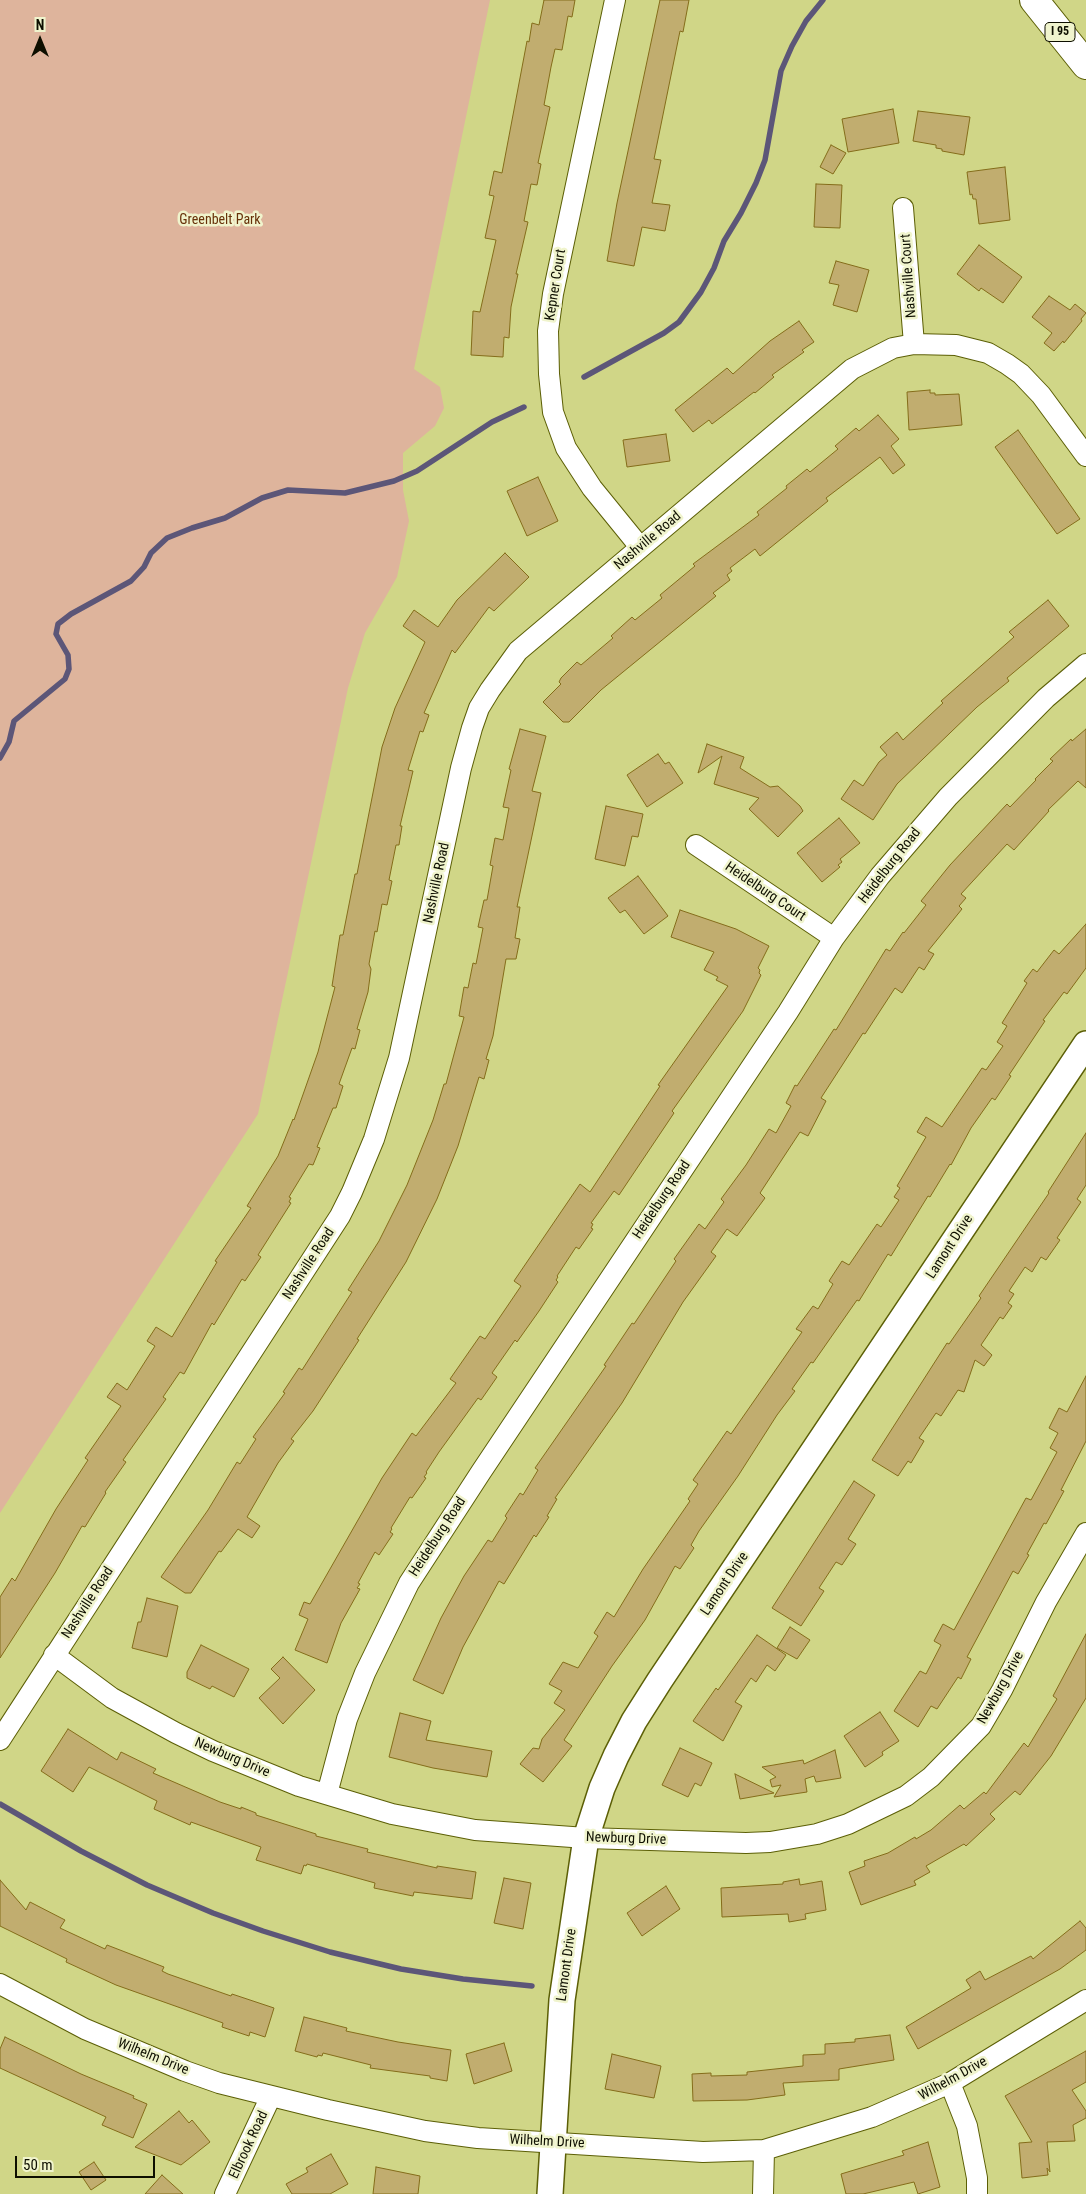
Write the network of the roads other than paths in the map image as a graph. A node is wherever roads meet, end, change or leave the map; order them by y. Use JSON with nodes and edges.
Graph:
{"nodes":[{"id":1,"x":615,"y":0,"type":"edge"},
{"id":2,"x":1034,"y":0,"type":"edge"},
{"id":3,"x":1086,"y":65,"type":"edge"},
{"id":4,"x":903,"y":208,"type":"dead end"},
{"id":5,"x":914,"y":344,"type":"junction"},
{"id":6,"x":1086,"y":456,"type":"edge"},
{"id":7,"x":640,"y":547,"type":"junction"},
{"id":8,"x":1086,"y":664,"type":"edge"},
{"id":9,"x":696,"y":845,"type":"dead end"},
{"id":10,"x":834,"y":938,"type":"junction"},
{"id":11,"x":1086,"y":1044,"type":"edge"},
{"id":12,"x":1086,"y":1533,"type":"edge"},
{"id":13,"x":54,"y":1655,"type":"junction"},
{"id":14,"x":0,"y":1740,"type":"edge"},
{"id":15,"x":327,"y":1794,"type":"junction"},
{"id":16,"x":586,"y":1838,"type":"junction"},
{"id":17,"x":0,"y":1984,"type":"edge"},
{"id":18,"x":1086,"y":2000,"type":"edge"},
{"id":19,"x":950,"y":2083,"type":"junction"},
{"id":20,"x":272,"y":2096,"type":"junction"},
{"id":21,"x":554,"y":2141,"type":"junction"},
{"id":22,"x":764,"y":2150,"type":"junction"},
{"id":23,"x":225,"y":2194,"type":"edge"},
{"id":24,"x":550,"y":2194,"type":"edge"},
{"id":25,"x":763,"y":2194,"type":"edge"},
{"id":26,"x":977,"y":2194,"type":"edge"}],
"edges":[{"from":1,"to":7,"type":"street","name":"Kepner Court"},
{"from":2,"to":3,"type":"highway","number":"I 95"},
{"from":4,"to":5,"type":"street","name":"Nashville Court"},
{"from":5,"to":6,"type":"street","name":"Nashville Road"},
{"from":5,"to":7,"type":"street","name":"Nashville Road"},
{"from":7,"to":13,"type":"street","name":"Nashville Road"},
{"from":8,"to":10,"type":"street","name":"Heidelburg Road"},
{"from":9,"to":10,"type":"street","name":"Heidelburg Court"},
{"from":10,"to":15,"type":"street","name":"Heidelburg Road"},
{"from":11,"to":16,"type":"street","name":"Lamont Drive"},
{"from":12,"to":16,"type":"street","name":"Newburg Drive"},
{"from":13,"to":14,"type":"street","name":"Nashville Road"},
{"from":13,"to":15,"type":"street","name":"Newburg Drive"},
{"from":15,"to":16,"type":"street","name":"Newburg Drive"},
{"from":16,"to":21,"type":"street","name":"Lamont Drive"},
{"from":17,"to":20,"type":"street","name":"Wilhelm Drive"},
{"from":18,"to":19,"type":"street","name":"Wilhelm Drive"},
{"from":19,"to":22,"type":"street","name":"Wilhelm Drive"},
{"from":19,"to":26,"type":"street"},
{"from":20,"to":21,"type":"street","name":"Wilhelm Drive"},
{"from":20,"to":23,"type":"street","name":"Elbrook Road"},
{"from":21,"to":22,"type":"street","name":"Wilhelm Drive"},
{"from":21,"to":24,"type":"street","name":"Lamont Drive"},
{"from":22,"to":25,"type":"street"}]}
